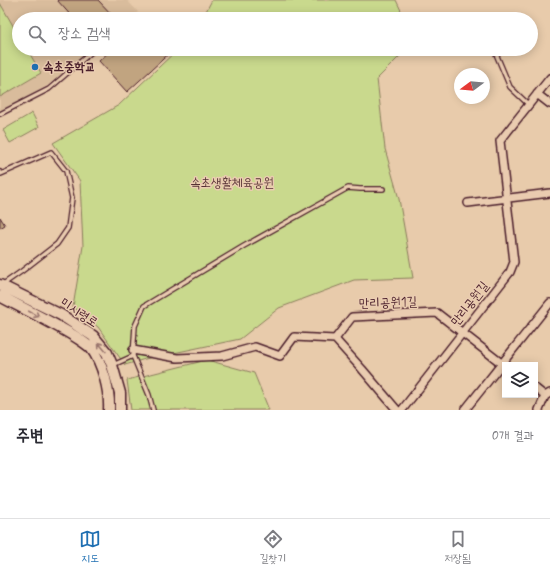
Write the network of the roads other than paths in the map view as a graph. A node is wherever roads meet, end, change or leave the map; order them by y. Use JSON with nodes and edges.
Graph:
{"nodes":[{"id":1,"x":87,"y":56,"type":"edge"},
{"id":2,"x":497,"y":56,"type":"edge"},
{"id":3,"x":550,"y":78,"type":"edge"},
{"id":4,"x":537,"y":94,"type":"junction"},
{"id":5,"x":550,"y":104,"type":"edge"},
{"id":6,"x":529,"y":105,"type":"junction"},
{"id":7,"x":0,"y":114,"type":"edge"},
{"id":8,"x":0,"y":172,"type":"edge"},
{"id":9,"x":383,"y":189,"type":"dead end"},
{"id":10,"x":550,"y":193,"type":"edge"},
{"id":11,"x":507,"y":198,"type":"junction"},
{"id":12,"x":468,"y":203,"type":"dead end"},
{"id":13,"x":0,"y":288,"type":"edge"},
{"id":14,"x":550,"y":303,"type":"edge"},
{"id":15,"x":462,"y":333,"type":"junction"},
{"id":16,"x":335,"y":339,"type":"junction"},
{"id":17,"x":133,"y":353,"type":"junction"},
{"id":18,"x":506,"y":362,"type":"edge"},
{"id":19,"x":502,"y":363,"type":"edge"},
{"id":20,"x":107,"y":367,"type":"junction"},
{"id":21,"x":502,"y":367,"type":"edge"},
{"id":22,"x":538,"y":389,"type":"edge"},
{"id":23,"x":548,"y":394,"type":"edge"},
{"id":24,"x":110,"y":410,"type":"edge"},
{"id":25,"x":120,"y":410,"type":"edge"},
{"id":26,"x":153,"y":410,"type":"edge"},
{"id":27,"x":397,"y":410,"type":"edge"},
{"id":28,"x":402,"y":410,"type":"edge"},
{"id":29,"x":465,"y":410,"type":"edge"},
{"id":30,"x":539,"y":410,"type":"edge"}],
"edges":[{"from":1,"to":7,"type":"lane"},
{"from":2,"to":6,"type":"lane"},
{"from":3,"to":4,"type":"street","name":"만리공원길"},
{"from":4,"to":5,"type":"street"},
{"from":4,"to":6,"type":"street","name":"만리공원길"},
{"from":6,"to":11,"type":"street","name":"만리공원길"},
{"from":8,"to":13,"type":"lane"},
{"from":9,"to":17,"type":"lane"},
{"from":10,"to":11,"type":"street"},
{"from":11,"to":12,"type":"street"},
{"from":11,"to":15,"type":"street","name":"만리공원길"},
{"from":13,"to":20,"type":"main road","name":"미시령로"},
{"from":14,"to":18,"type":"street"},
{"from":15,"to":16,"type":"street","name":"만리공원1길"},
{"from":15,"to":19,"type":"street","name":"만리공원1길"},
{"from":15,"to":28,"type":"street","name":"만리공원길"},
{"from":16,"to":17,"type":"street"},
{"from":16,"to":27,"type":"street"},
{"from":17,"to":20,"type":"lane"},
{"from":17,"to":26,"type":"lane"},
{"from":20,"to":24,"type":"main road","name":"미시령로"},
{"from":20,"to":25,"type":"main road","name":"미시령로"},
{"from":21,"to":29,"type":"street"},
{"from":22,"to":23,"type":"street"},
{"from":23,"to":30,"type":"street"}]}
